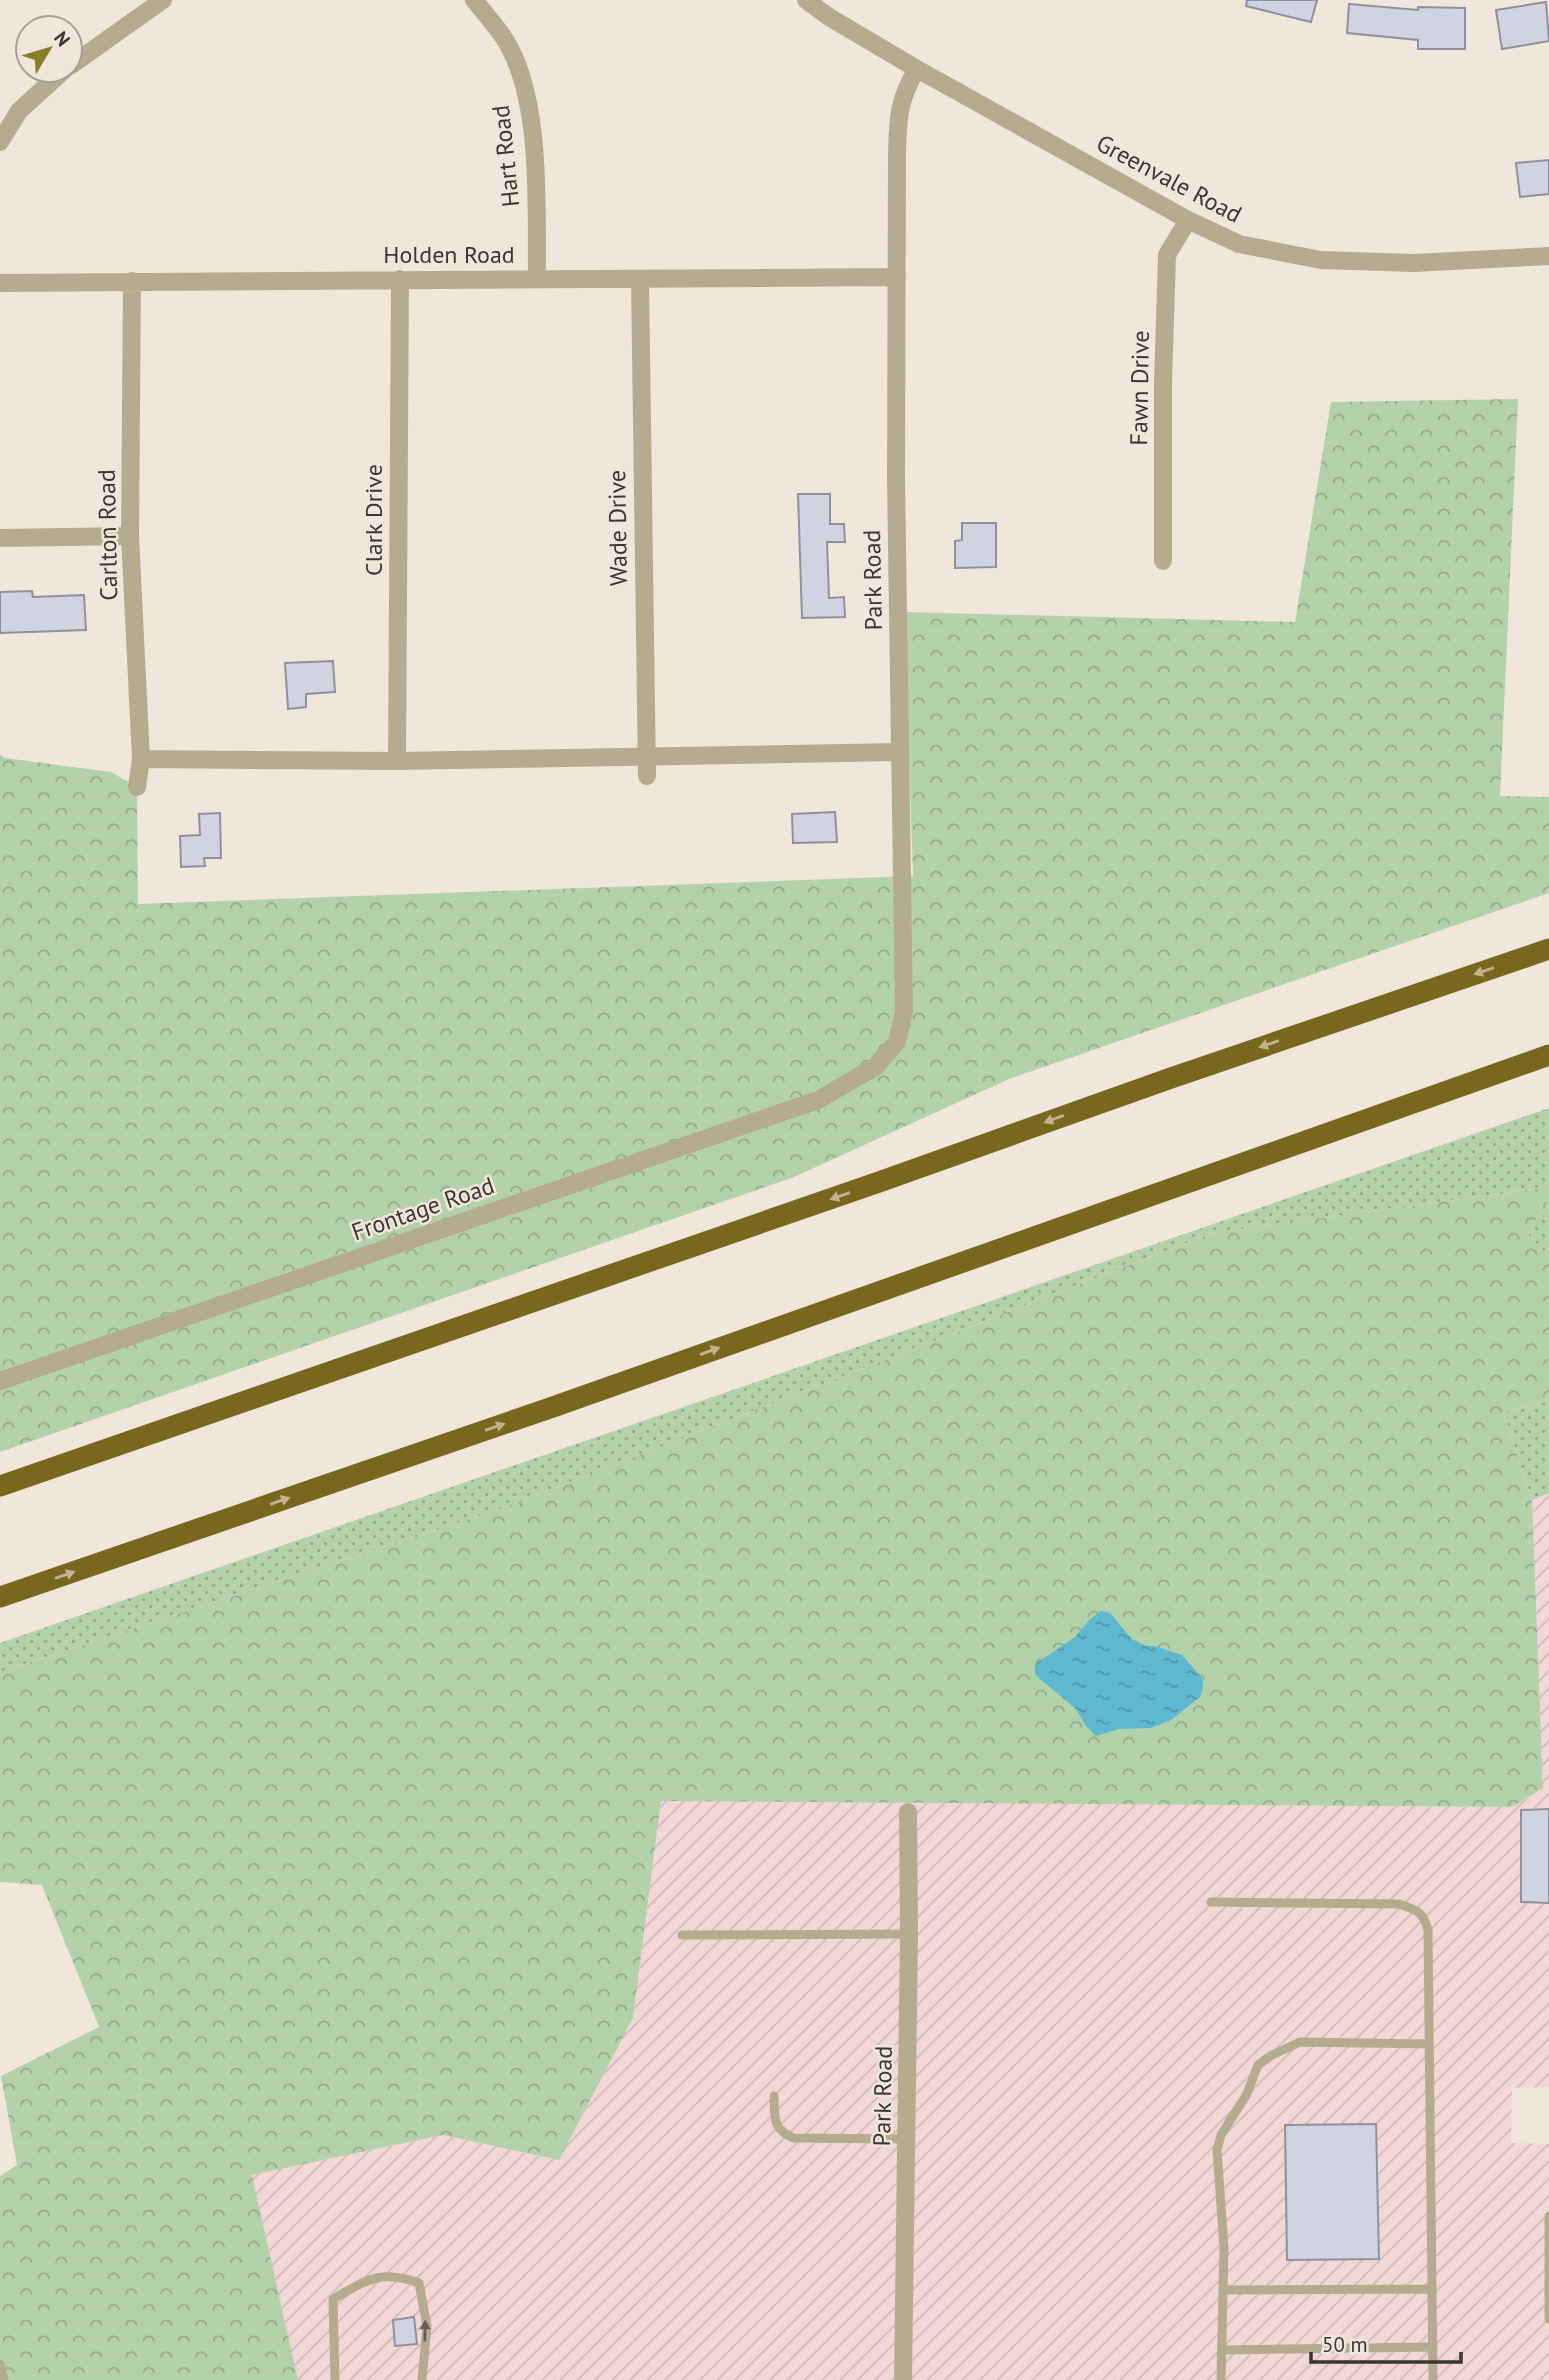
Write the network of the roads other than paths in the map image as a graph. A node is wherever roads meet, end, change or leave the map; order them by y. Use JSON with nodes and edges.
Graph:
{"nodes":[{"id":1,"x":163,"y":0,"type":"edge"},
{"id":2,"x":474,"y":0,"type":"edge"},
{"id":3,"x":806,"y":0,"type":"edge"},
{"id":4,"x":84,"y":56,"type":"edge"},
{"id":5,"x":917,"y":69,"type":"junction"},
{"id":6,"x":49,"y":84,"type":"edge"},
{"id":7,"x":0,"y":142,"type":"edge"},
{"id":8,"x":1188,"y":220,"type":"junction"},
{"id":9,"x":1549,"y":256,"type":"edge"},
{"id":10,"x":897,"y":277,"type":"junction"},
{"id":11,"x":400,"y":279,"type":"junction"},
{"id":12,"x":537,"y":279,"type":"junction"},
{"id":13,"x":640,"y":280,"type":"junction"},
{"id":14,"x":132,"y":281,"type":"junction"},
{"id":15,"x":0,"y":283,"type":"edge"},
{"id":16,"x":130,"y":536,"type":"junction"},
{"id":17,"x":0,"y":538,"type":"edge"},
{"id":18,"x":1163,"y":561,"type":"dead end"},
{"id":19,"x":900,"y":752,"type":"junction"},
{"id":20,"x":646,"y":757,"type":"junction"},
{"id":21,"x":141,"y":760,"type":"junction"},
{"id":22,"x":397,"y":761,"type":"junction"},
{"id":23,"x":647,"y":776,"type":"dead end"},
{"id":24,"x":137,"y":787,"type":"dead end"},
{"id":25,"x":1549,"y":949,"type":"edge"},
{"id":26,"x":1549,"y":1055,"type":"edge"},
{"id":27,"x":860,"y":1077,"type":"joint"},
{"id":28,"x":0,"y":1381,"type":"edge"},
{"id":29,"x":0,"y":1486,"type":"edge"},
{"id":30,"x":0,"y":1597,"type":"edge"},
{"id":31,"x":908,"y":1812,"type":"dead end"},
{"id":32,"x":1211,"y":1902,"type":"dead end"},
{"id":33,"x":909,"y":1934,"type":"junction"},
{"id":34,"x":682,"y":1935,"type":"dead end"},
{"id":35,"x":1429,"y":2044,"type":"junction"},
{"id":36,"x":774,"y":2096,"type":"dead end"},
{"id":37,"x":907,"y":2139,"type":"junction"},
{"id":38,"x":1549,"y":2216,"type":"edge"},
{"id":39,"x":1432,"y":2289,"type":"junction"},
{"id":40,"x":1223,"y":2290,"type":"junction"},
{"id":41,"x":1549,"y":2319,"type":"edge"},
{"id":42,"x":1433,"y":2347,"type":"junction"},
{"id":43,"x":1222,"y":2350,"type":"junction"},
{"id":44,"x":0,"y":2364,"type":"edge"},
{"id":45,"x":4,"y":2380,"type":"edge"},
{"id":46,"x":335,"y":2380,"type":"edge"},
{"id":47,"x":422,"y":2380,"type":"edge"},
{"id":48,"x":903,"y":2380,"type":"edge"},
{"id":49,"x":1221,"y":2380,"type":"edge"},
{"id":50,"x":1433,"y":2380,"type":"edge"}],
"edges":[{"from":1,"to":4,"type":"street"},
{"from":2,"to":12,"type":"street","name":"Hart Road"},
{"from":3,"to":5,"type":"street","name":"Greenvale Road"},
{"from":5,"to":8,"type":"street","name":"Greenvale Road"},
{"from":5,"to":10,"type":"street","name":"Park Road"},
{"from":6,"to":7,"type":"street"},
{"from":8,"to":9,"type":"street","name":"Greenvale Road"},
{"from":8,"to":18,"type":"street","name":"Fawn Drive"},
{"from":10,"to":13,"type":"street","name":"Holden Road"},
{"from":10,"to":19,"type":"street","name":"Park Road"},
{"from":11,"to":12,"type":"street","name":"Holden Road"},
{"from":11,"to":14,"type":"street","name":"Holden Road"},
{"from":11,"to":22,"type":"street","name":"Clark Drive"},
{"from":12,"to":13,"type":"street","name":"Holden Road"},
{"from":13,"to":20,"type":"street","name":"Wade Drive"},
{"from":14,"to":15,"type":"street","name":"Holden Road"},
{"from":14,"to":16,"type":"street","name":"Carlton Road"},
{"from":16,"to":17,"type":"street"},
{"from":16,"to":21,"type":"street","name":"Carlton Road"},
{"from":19,"to":20,"type":"street"},
{"from":19,"to":27,"type":"street","name":"Park Road"},
{"from":20,"to":22,"type":"street"},
{"from":20,"to":23,"type":"street","name":"Wade Drive"},
{"from":21,"to":22,"type":"street"},
{"from":21,"to":24,"type":"street","name":"Carlton Road"},
{"from":25,"to":29,"type":"highway","one_way":true},
{"from":30,"to":26,"type":"highway","one_way":true},
{"from":27,"to":28,"type":"street","name":"Frontage Road"},
{"from":31,"to":33,"type":"street","name":"Park Road"},
{"from":32,"to":35,"type":"lane"},
{"from":33,"to":34,"type":"lane"},
{"from":33,"to":37,"type":"street","name":"Park Road"},
{"from":35,"to":39,"type":"lane"},
{"from":35,"to":40,"type":"lane"},
{"from":36,"to":37,"type":"lane"},
{"from":37,"to":48,"type":"street","name":"Park Road"},
{"from":38,"to":41,"type":"lane"},
{"from":39,"to":40,"type":"lane"},
{"from":39,"to":42,"type":"lane"},
{"from":40,"to":43,"type":"lane"},
{"from":42,"to":43,"type":"lane"},
{"from":42,"to":50,"type":"lane"},
{"from":43,"to":49,"type":"lane"},
{"from":44,"to":45,"type":"lane"},
{"from":47,"to":46,"type":"lane","one_way":true}]}
